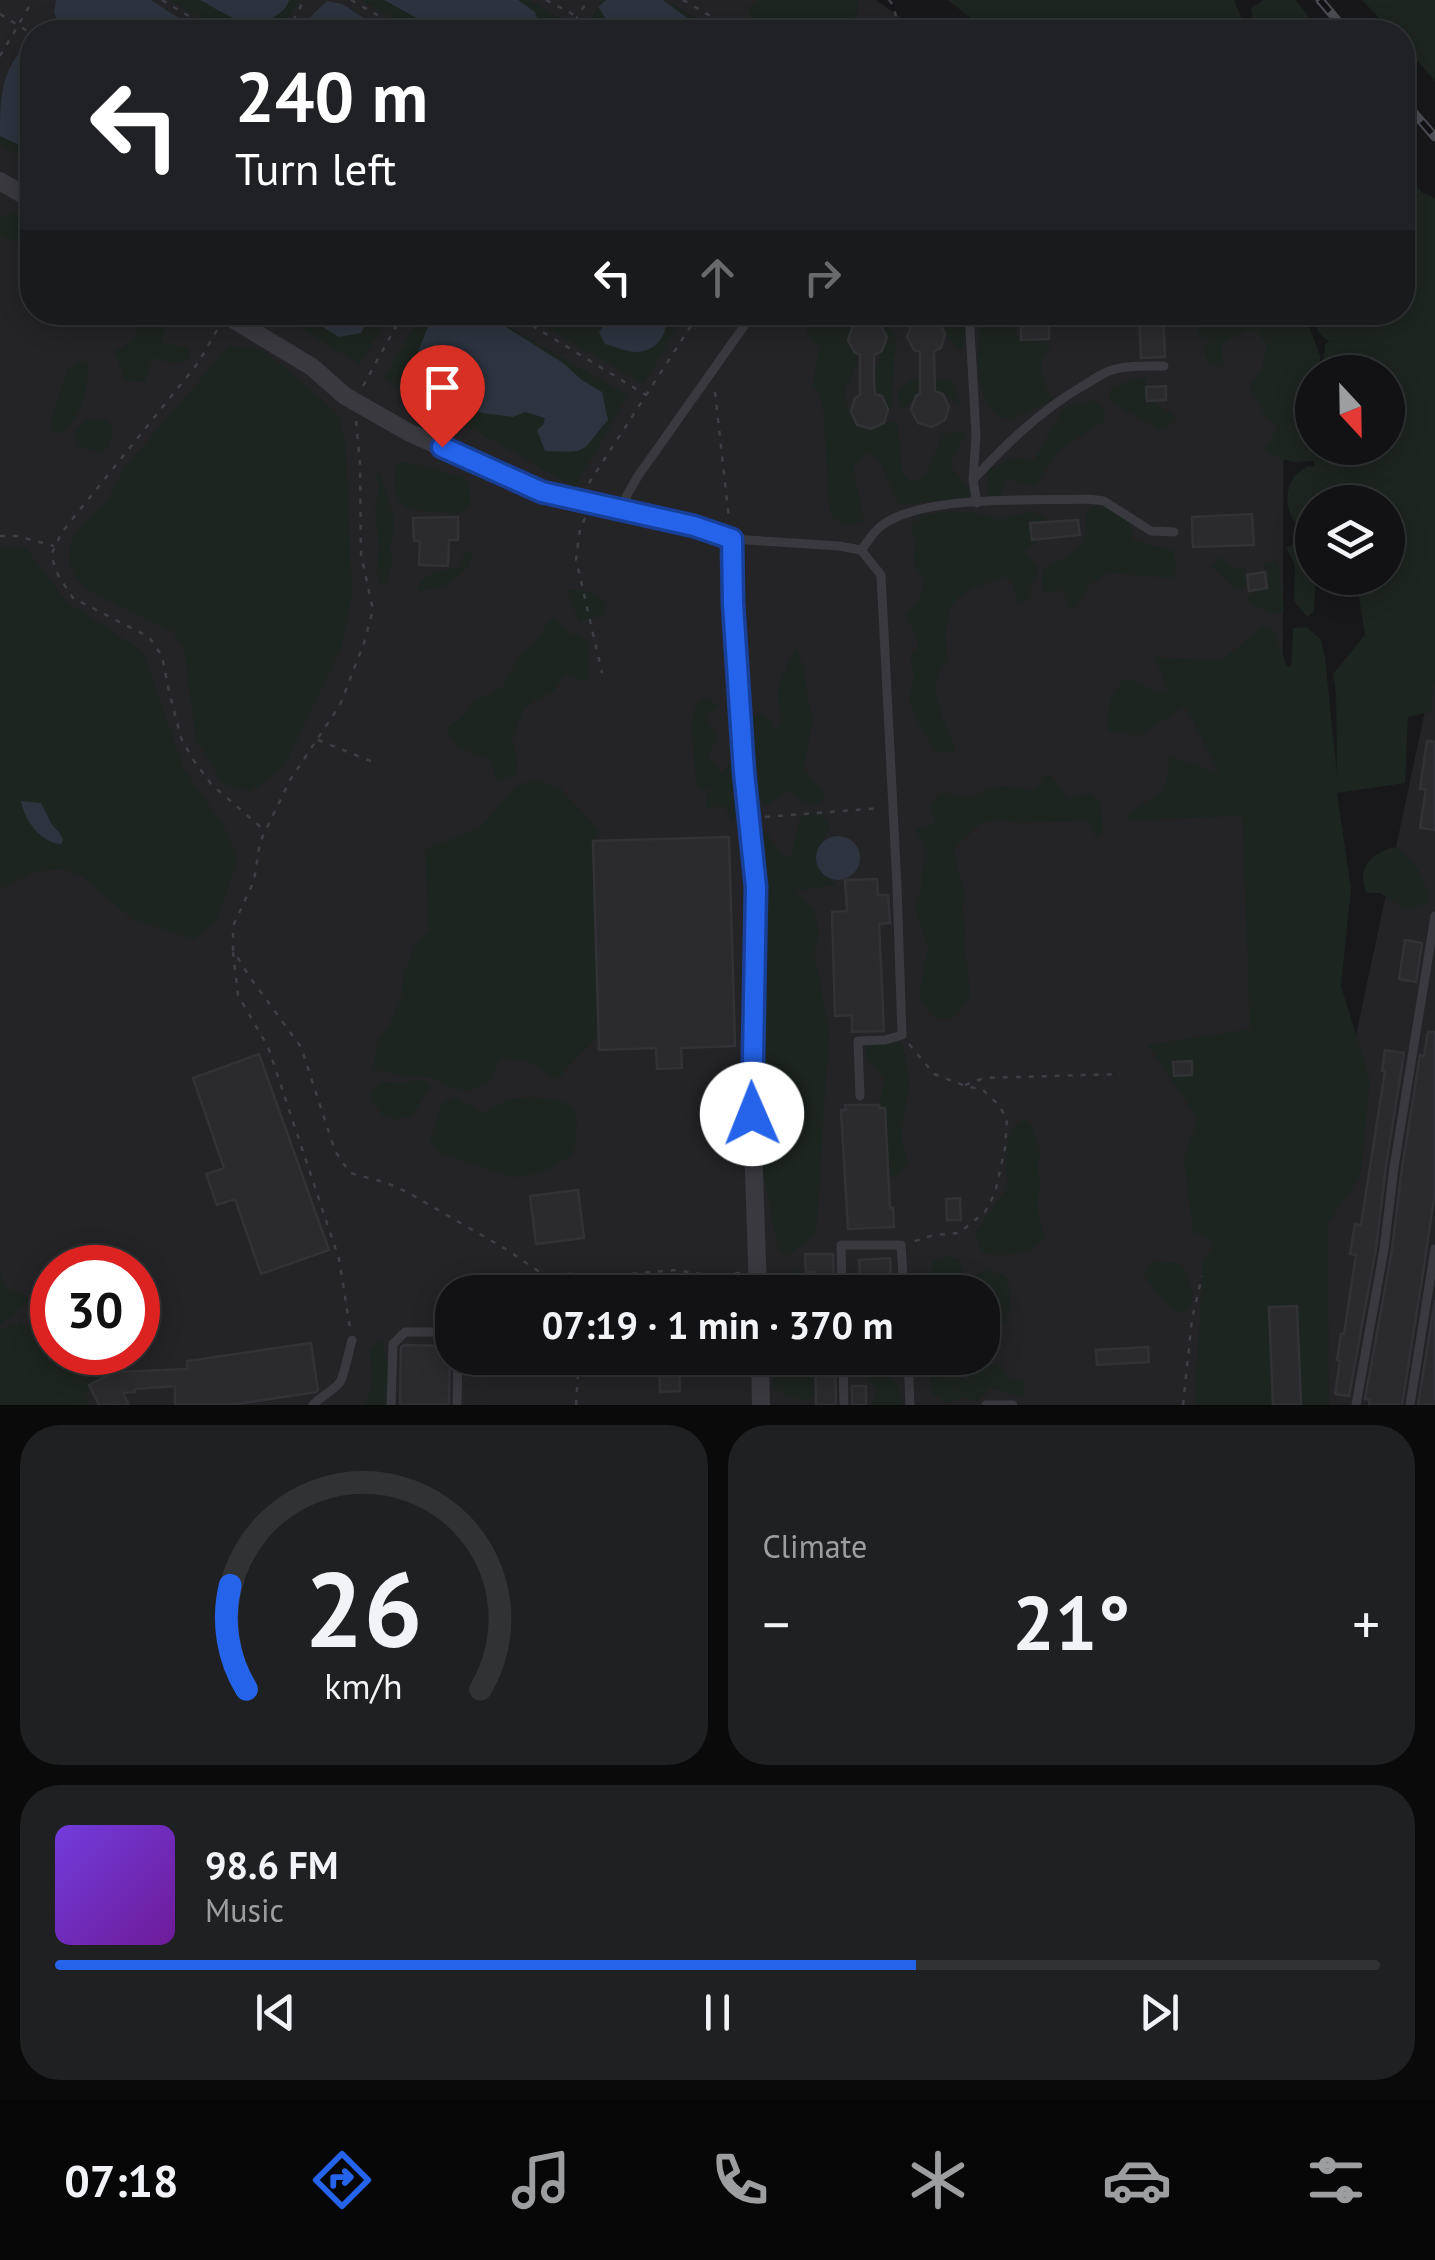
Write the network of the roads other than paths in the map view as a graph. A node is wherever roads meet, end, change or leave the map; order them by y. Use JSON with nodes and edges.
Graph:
{"nodes":[{"id":1,"x":241,"y":325,"type":"edge"},
{"id":2,"x":745,"y":325,"type":"edge"},
{"id":3,"x":970,"y":325,"type":"edge"},
{"id":4,"x":1164,"y":366,"type":"dead end"},
{"id":5,"x":973,"y":480,"type":"junction"},
{"id":6,"x":978,"y":503,"type":"junction"},
{"id":7,"x":623,"y":510,"type":"junction"},
{"id":8,"x":1174,"y":532,"type":"dead end"},
{"id":9,"x":732,"y":539,"type":"junction"},
{"id":10,"x":861,"y":550,"type":"junction"},
{"id":11,"x":1435,"y":916,"type":"edge"},
{"id":12,"x":860,"y":1096,"type":"dead end"},
{"id":13,"x":1435,"y":1249,"type":"edge"},
{"id":14,"x":757,"y":1275,"type":"edge"},
{"id":15,"x":842,"y":1275,"type":"edge"},
{"id":16,"x":903,"y":1275,"type":"edge"},
{"id":17,"x":435,"y":1332,"type":"edge"},
{"id":18,"x":352,"y":1340,"type":"road end"},
{"id":19,"x":458,"y":1375,"type":"edge"},
{"id":20,"x":761,"y":1375,"type":"edge"},
{"id":21,"x":843,"y":1375,"type":"edge"},
{"id":22,"x":909,"y":1375,"type":"edge"},
{"id":23,"x":312,"y":1405,"type":"edge"},
{"id":24,"x":392,"y":1405,"type":"edge"},
{"id":25,"x":457,"y":1405,"type":"edge"},
{"id":26,"x":762,"y":1405,"type":"edge"},
{"id":27,"x":844,"y":1405,"type":"edge"},
{"id":28,"x":910,"y":1405,"type":"edge"},
{"id":29,"x":986,"y":1405,"type":"edge"},
{"id":30,"x":1013,"y":1405,"type":"edge"},
{"id":31,"x":1356,"y":1405,"type":"edge"},
{"id":32,"x":1410,"y":1405,"type":"edge"}],
"edges":[{"from":1,"to":7,"type":"street"},
{"from":2,"to":7,"type":"lane"},
{"from":3,"to":5,"type":"lane"},
{"from":4,"to":5,"type":"lane"},
{"from":5,"to":6,"type":"lane"},
{"from":6,"to":8,"type":"lane"},
{"from":6,"to":10,"type":"lane"},
{"from":7,"to":9,"type":"street"},
{"from":9,"to":10,"type":"lane"},
{"from":9,"to":14,"type":"street"},
{"from":10,"to":12,"type":"lane"},
{"from":11,"to":31,"type":"lane"},
{"from":13,"to":32,"type":"lane"},
{"from":15,"to":16,"type":"lane"},
{"from":17,"to":24,"type":"lane"},
{"from":18,"to":23,"type":"lane"},
{"from":19,"to":25,"type":"lane"},
{"from":20,"to":26,"type":"street"},
{"from":21,"to":27,"type":"lane"},
{"from":22,"to":28,"type":"lane"},
{"from":29,"to":30,"type":"lane"}]}
